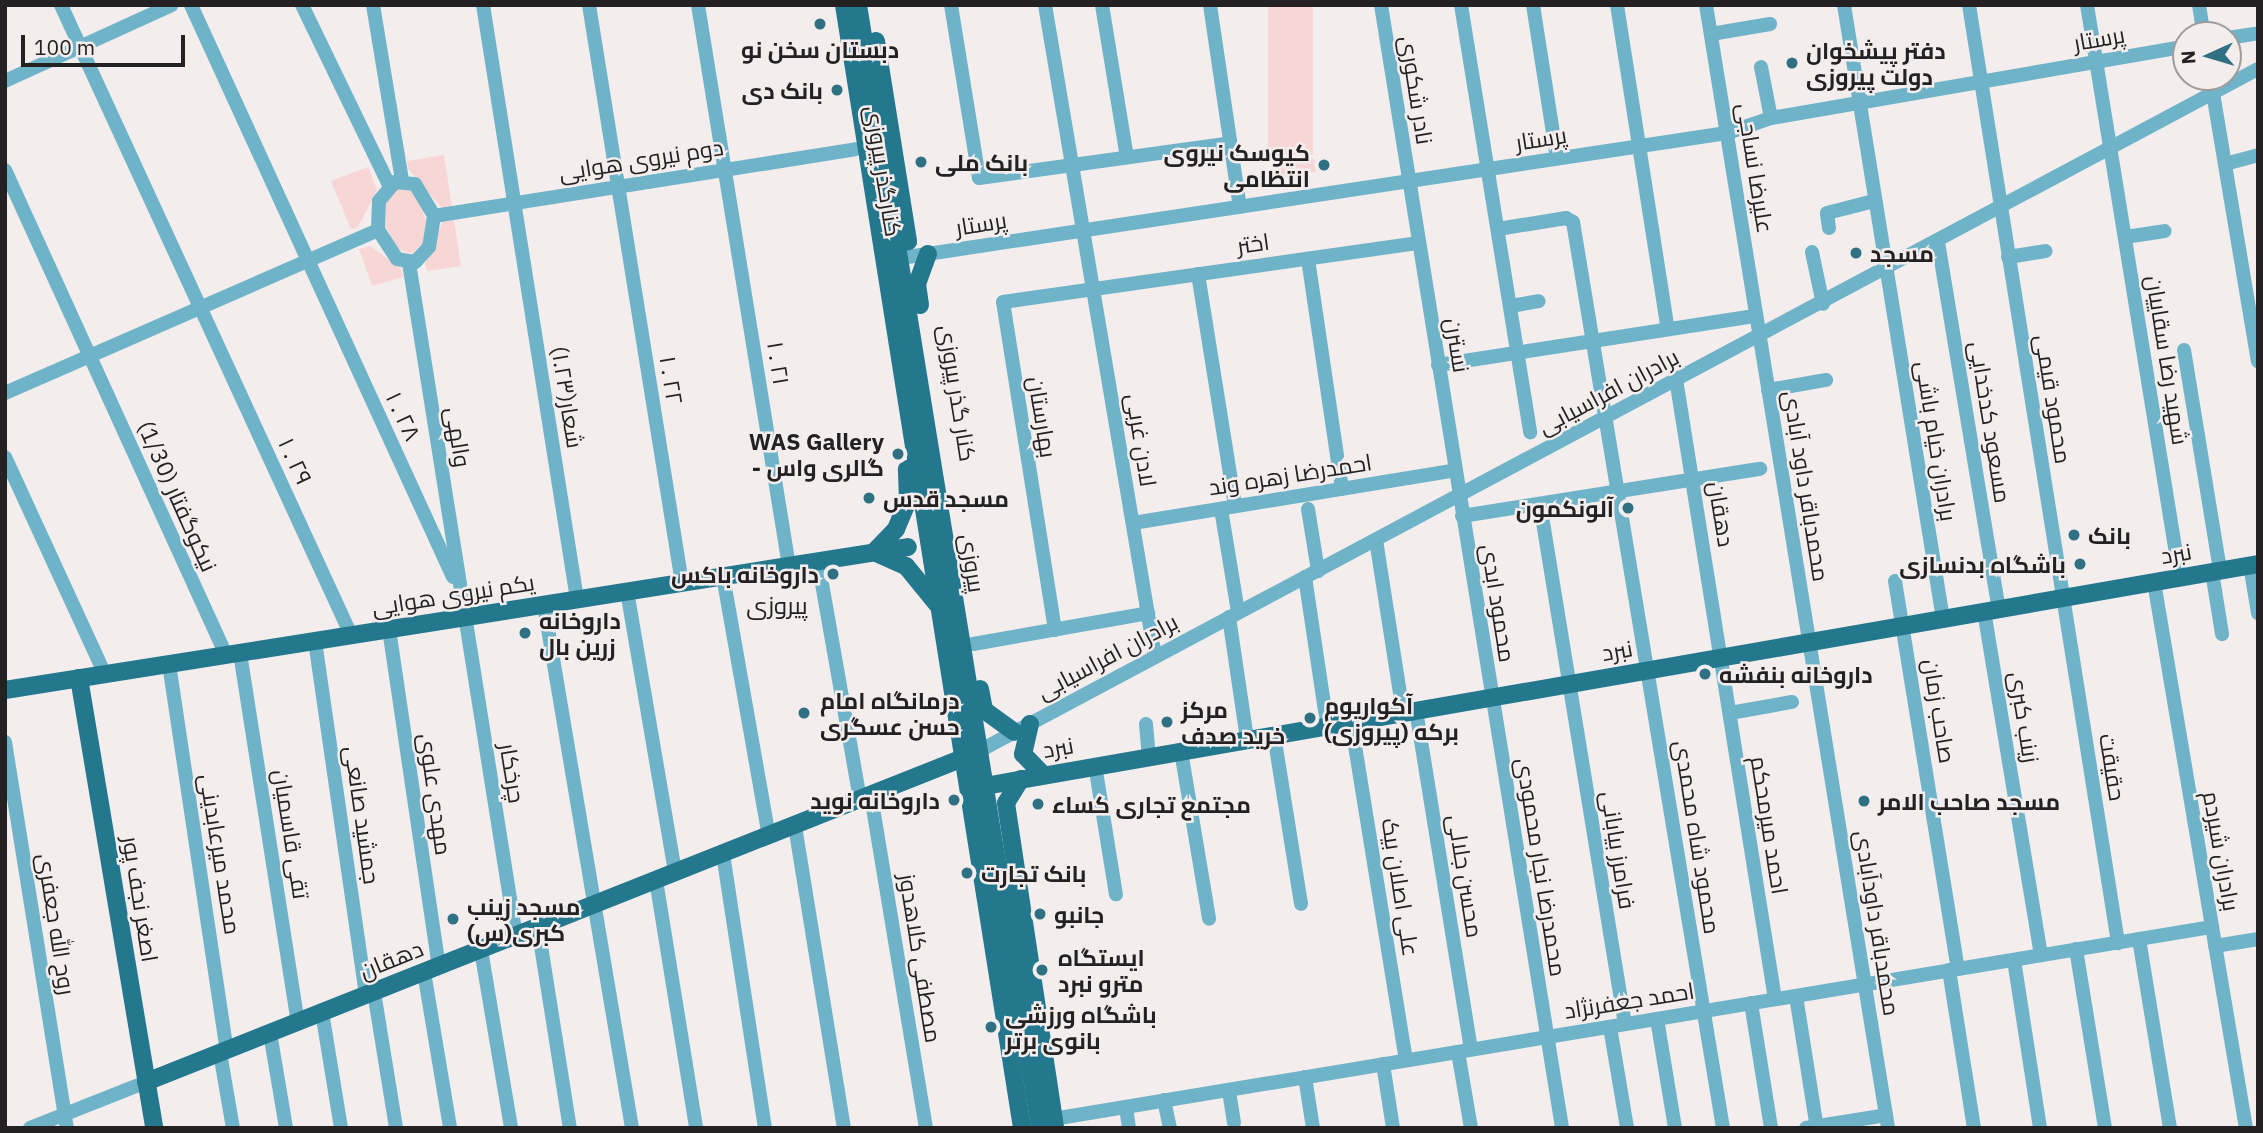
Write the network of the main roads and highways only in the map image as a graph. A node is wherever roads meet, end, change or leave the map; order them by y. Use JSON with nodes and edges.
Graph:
{"nodes":[{"id":1,"x":832,"y":5,"type":"edge"},
{"id":2,"x":844,"y":5,"type":"edge"},
{"id":3,"x":858,"y":5,"type":"edge"},
{"id":4,"x":870,"y":5,"type":"edge"},
{"id":5,"x":837,"y":37,"type":"junction"},
{"id":6,"x":856,"y":79,"type":"junction"},
{"id":7,"x":928,"y":254,"type":"road end"},
{"id":8,"x":893,"y":260,"type":"junction"},
{"id":9,"x":897,"y":342,"type":"junction"},
{"id":10,"x":904,"y":387,"type":"junction"},
{"id":11,"x":952,"y":540,"type":"junction"},
{"id":12,"x":908,"y":547,"type":"dead end"},
{"id":13,"x":874,"y":552,"type":"junction"},
{"id":14,"x":2254,"y":565,"type":"edge"},
{"id":15,"x":939,"y":607,"type":"junction"},
{"id":16,"x":79,"y":678,"type":"junction"},
{"id":17,"x":5,"y":690,"type":"edge"},
{"id":18,"x":972,"y":755,"type":"junction"},
{"id":19,"x":1043,"y":775,"type":"junction"},
{"id":20,"x":1021,"y":779,"type":"junction"},
{"id":21,"x":985,"y":786,"type":"junction"},
{"id":22,"x":1025,"y":927,"type":"junction"},
{"id":23,"x":1012,"y":952,"type":"junction"},
{"id":24,"x":1018,"y":993,"type":"junction"},
{"id":25,"x":1037,"y":1011,"type":"junction"},
{"id":26,"x":146,"y":1082,"type":"junction"},
{"id":27,"x":1042,"y":1125,"type":"edge"},
{"id":28,"x":154,"y":1128,"type":"edge"}],
"edges":[{"from":1,"to":5,"type":"main road","name":"کنارگذر پیروزی"},
{"from":2,"to":6,"type":"main road","name":"پیروزی"},
{"from":3,"to":8,"type":"main road","name":"پیروزی"},
{"from":4,"to":8,"type":"main road"},
{"from":5,"to":6,"type":"main road"},
{"from":5,"to":9,"type":"main road","name":"کنارگذر پیروزی"},
{"from":6,"to":8,"type":"main road","name":"پیروزی"},
{"from":7,"to":11,"type":"main road","name":"کنار گذر پیروزی"},
{"from":8,"to":9,"type":"main road","name":"پیروزی"},
{"from":8,"to":11,"type":"main road","name":"پیروزی"},
{"from":9,"to":10,"type":"main road","name":"پیروزی"},
{"from":10,"to":13,"type":"main road"},
{"from":10,"to":15,"type":"main road","name":"پیروزی"},
{"from":11,"to":18,"type":"main road","name":"پیروزی"},
{"from":11,"to":19,"type":"main road","name":"کنار گذر پیروزی"},
{"from":12,"to":13,"type":"main road","name":"یکم نیروی هوایی"},
{"from":13,"to":15,"type":"main road"},
{"from":13,"to":16,"type":"main road","name":"یکم نیروی هوایی"},
{"from":14,"to":19,"type":"main road","name":"نبرد"},
{"from":15,"to":18,"type":"main road","name":"پیروزی"},
{"from":16,"to":17,"type":"main road","name":"یکم نیروی هوایی"},
{"from":16,"to":26,"type":"main road","name":"اصغر نجف پور"},
{"from":18,"to":21,"type":"main road","name":"پیروزی"},
{"from":18,"to":26,"type":"main road","name":"دهقان"},
{"from":18,"to":27,"type":"main road","name":"پیروزی"},
{"from":19,"to":20,"type":"main road","name":"نبرد"},
{"from":20,"to":21,"type":"main road","name":"نبرد"},
{"from":20,"to":22,"type":"main road"},
{"from":21,"to":23,"type":"main road","name":"پیروزی"},
{"from":22,"to":23,"type":"main road"},
{"from":22,"to":25,"type":"main road"},
{"from":23,"to":24,"type":"main road","name":"پیروزی"},
{"from":24,"to":25,"type":"main road"},
{"from":24,"to":27,"type":"main road","name":"پیروزی"},
{"from":25,"to":27,"type":"main road"},
{"from":26,"to":28,"type":"main road","name":"اصغر نجف پور"}]}
